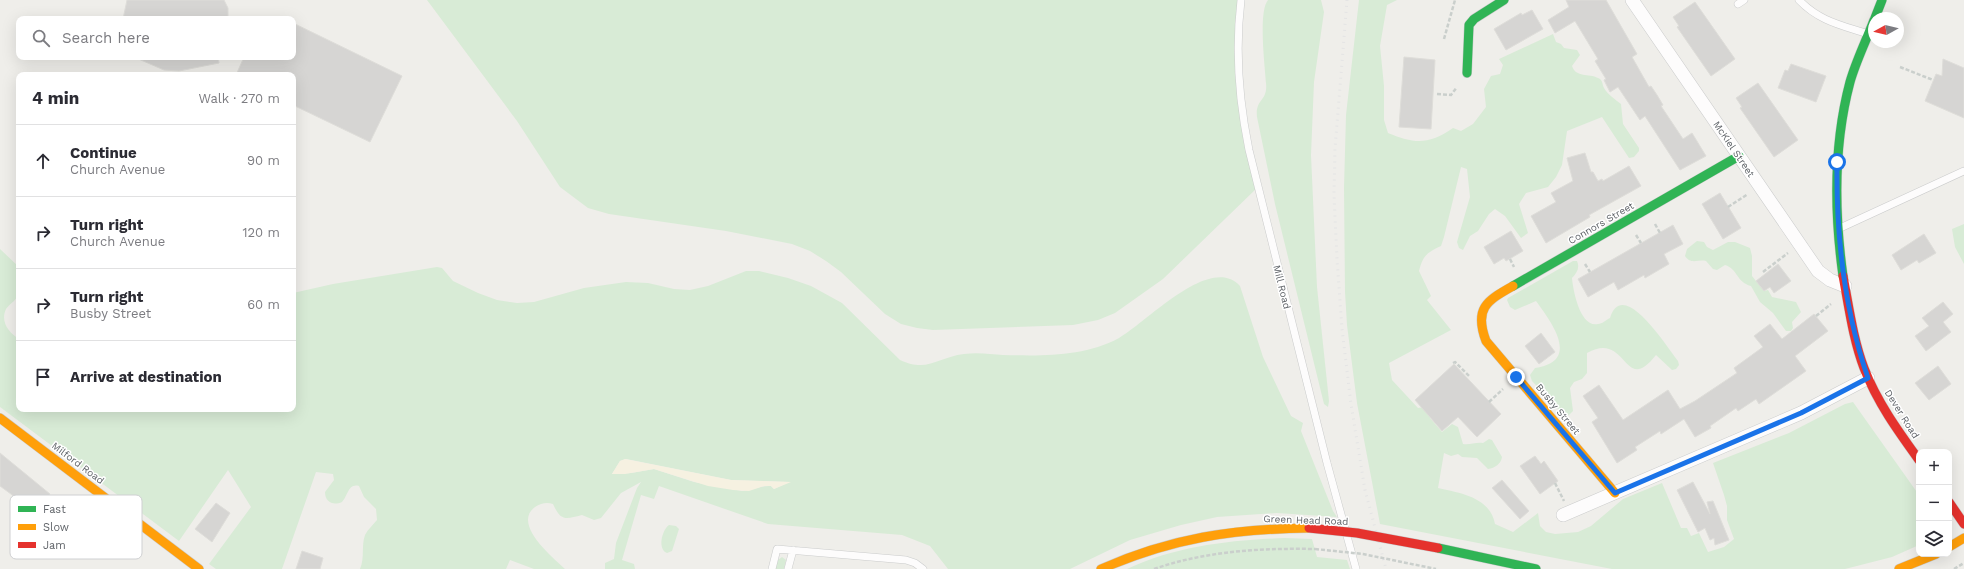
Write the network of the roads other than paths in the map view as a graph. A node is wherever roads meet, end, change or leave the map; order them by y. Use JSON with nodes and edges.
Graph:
{"nodes":[{"id":1,"x":1241,"y":0,"type":"edge"},
{"id":2,"x":1504,"y":0,"type":"edge"},
{"id":3,"x":1632,"y":0,"type":"edge"},
{"id":4,"x":1744,"y":0,"type":"edge"},
{"id":5,"x":1799,"y":0,"type":"edge"},
{"id":6,"x":1882,"y":0,"type":"edge"},
{"id":7,"x":1738,"y":4,"type":"dead end"},
{"id":8,"x":1877,"y":12,"type":"edge"},
{"id":9,"x":1868,"y":34,"type":"joint"},
{"id":10,"x":1467,"y":73,"type":"road end"},
{"id":11,"x":1739,"y":156,"type":"junction"},
{"id":12,"x":1964,"y":171,"type":"edge"},
{"id":13,"x":1838,"y":229,"type":"junction"},
{"id":14,"x":1845,"y":286,"type":"junction"},
{"id":15,"x":1480,"y":314,"type":"joint"},
{"id":16,"x":1868,"y":378,"type":"junction"},
{"id":17,"x":0,"y":418,"type":"edge"},
{"id":18,"x":1916,"y":456,"type":"edge"},
{"id":19,"x":1615,"y":493,"type":"junction"},
{"id":20,"x":101,"y":495,"type":"edge"},
{"id":21,"x":1952,"y":506,"type":"edge"},
{"id":22,"x":1564,"y":515,"type":"dead end"},
{"id":23,"x":1964,"y":524,"type":"edge"},
{"id":24,"x":142,"y":526,"type":"edge"},
{"id":25,"x":1964,"y":538,"type":"edge"},
{"id":26,"x":1952,"y":545,"type":"edge"},
{"id":27,"x":793,"y":550,"type":"junction"},
{"id":28,"x":1929,"y":557,"type":"edge"},
{"id":29,"x":199,"y":569,"type":"edge"},
{"id":30,"x":772,"y":569,"type":"edge"},
{"id":31,"x":788,"y":569,"type":"edge"},
{"id":32,"x":922,"y":569,"type":"edge"},
{"id":33,"x":1101,"y":569,"type":"edge"},
{"id":34,"x":1356,"y":569,"type":"edge"},
{"id":35,"x":1536,"y":569,"type":"edge"},
{"id":36,"x":1899,"y":569,"type":"edge"}],
"edges":[{"from":1,"to":34,"type":"lane","name":"Mill Road"},
{"from":2,"to":10,"type":"street"},
{"from":3,"to":11,"type":"street","name":"McKiel Street"},
{"from":4,"to":7,"type":"lane"},
{"from":5,"to":9,"type":"lane"},
{"from":6,"to":8,"type":"street","name":"Dever Road"},
{"from":9,"to":13,"type":"street","name":"Dever Road"},
{"from":11,"to":14,"type":"street","name":"McKiel Street"},
{"from":11,"to":15,"type":"street","name":"Connors Street"},
{"from":12,"to":13,"type":"lane"},
{"from":13,"to":14,"type":"street","name":"Dever Road"},
{"from":14,"to":16,"type":"street","name":"Dever Road"},
{"from":15,"to":19,"type":"street","name":"Busby Street"},
{"from":16,"to":18,"type":"street","name":"Dever Road"},
{"from":16,"to":19,"type":"street"},
{"from":17,"to":20,"type":"street","name":"Milford Road"},
{"from":19,"to":22,"type":"street"},
{"from":21,"to":23,"type":"street"},
{"from":24,"to":29,"type":"street","name":"Milford Road"},
{"from":25,"to":26,"type":"street"},
{"from":27,"to":30,"type":"lane"},
{"from":27,"to":31,"type":"lane"},
{"from":27,"to":32,"type":"lane"},
{"from":28,"to":36,"type":"street"},
{"from":33,"to":35,"type":"street","name":"Green Head Road","bridge":true}]}
